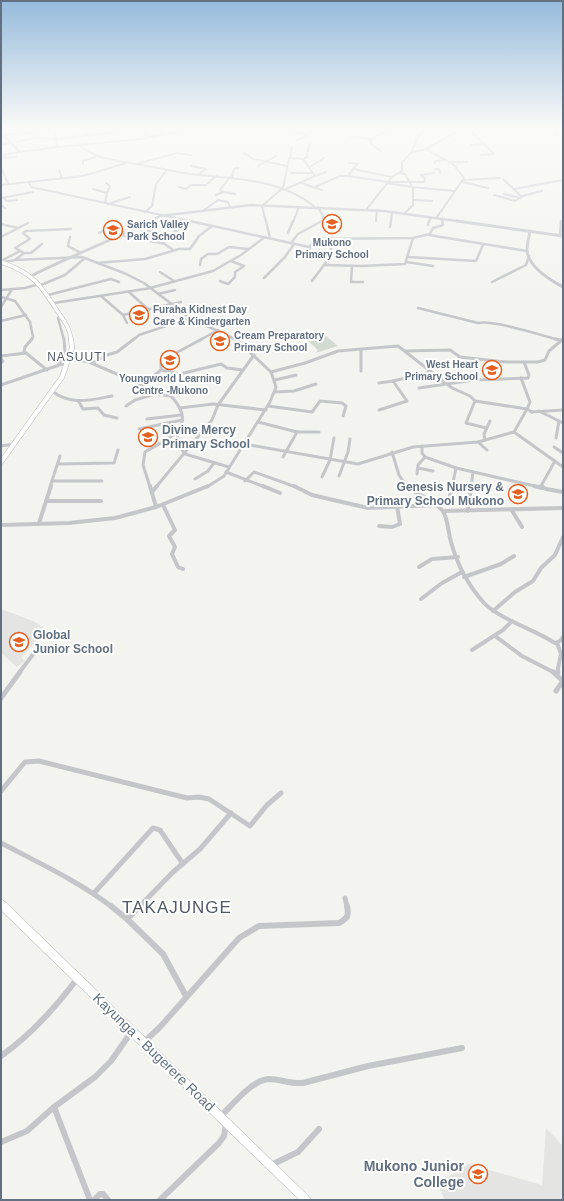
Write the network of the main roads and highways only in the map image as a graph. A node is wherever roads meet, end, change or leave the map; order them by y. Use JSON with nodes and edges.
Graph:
{"nodes":[{"id":1,"x":2,"y":262,"type":"edge"},
{"id":2,"x":1,"y":462,"type":"edge"},
{"id":3,"x":1,"y":904,"type":"edge"},
{"id":4,"x":306,"y":1200,"type":"edge"}],
"edges":[{"from":1,"to":2,"type":"main road"},
{"from":3,"to":4,"type":"main road","name":"Kayunga - Bugerere Road"}]}
